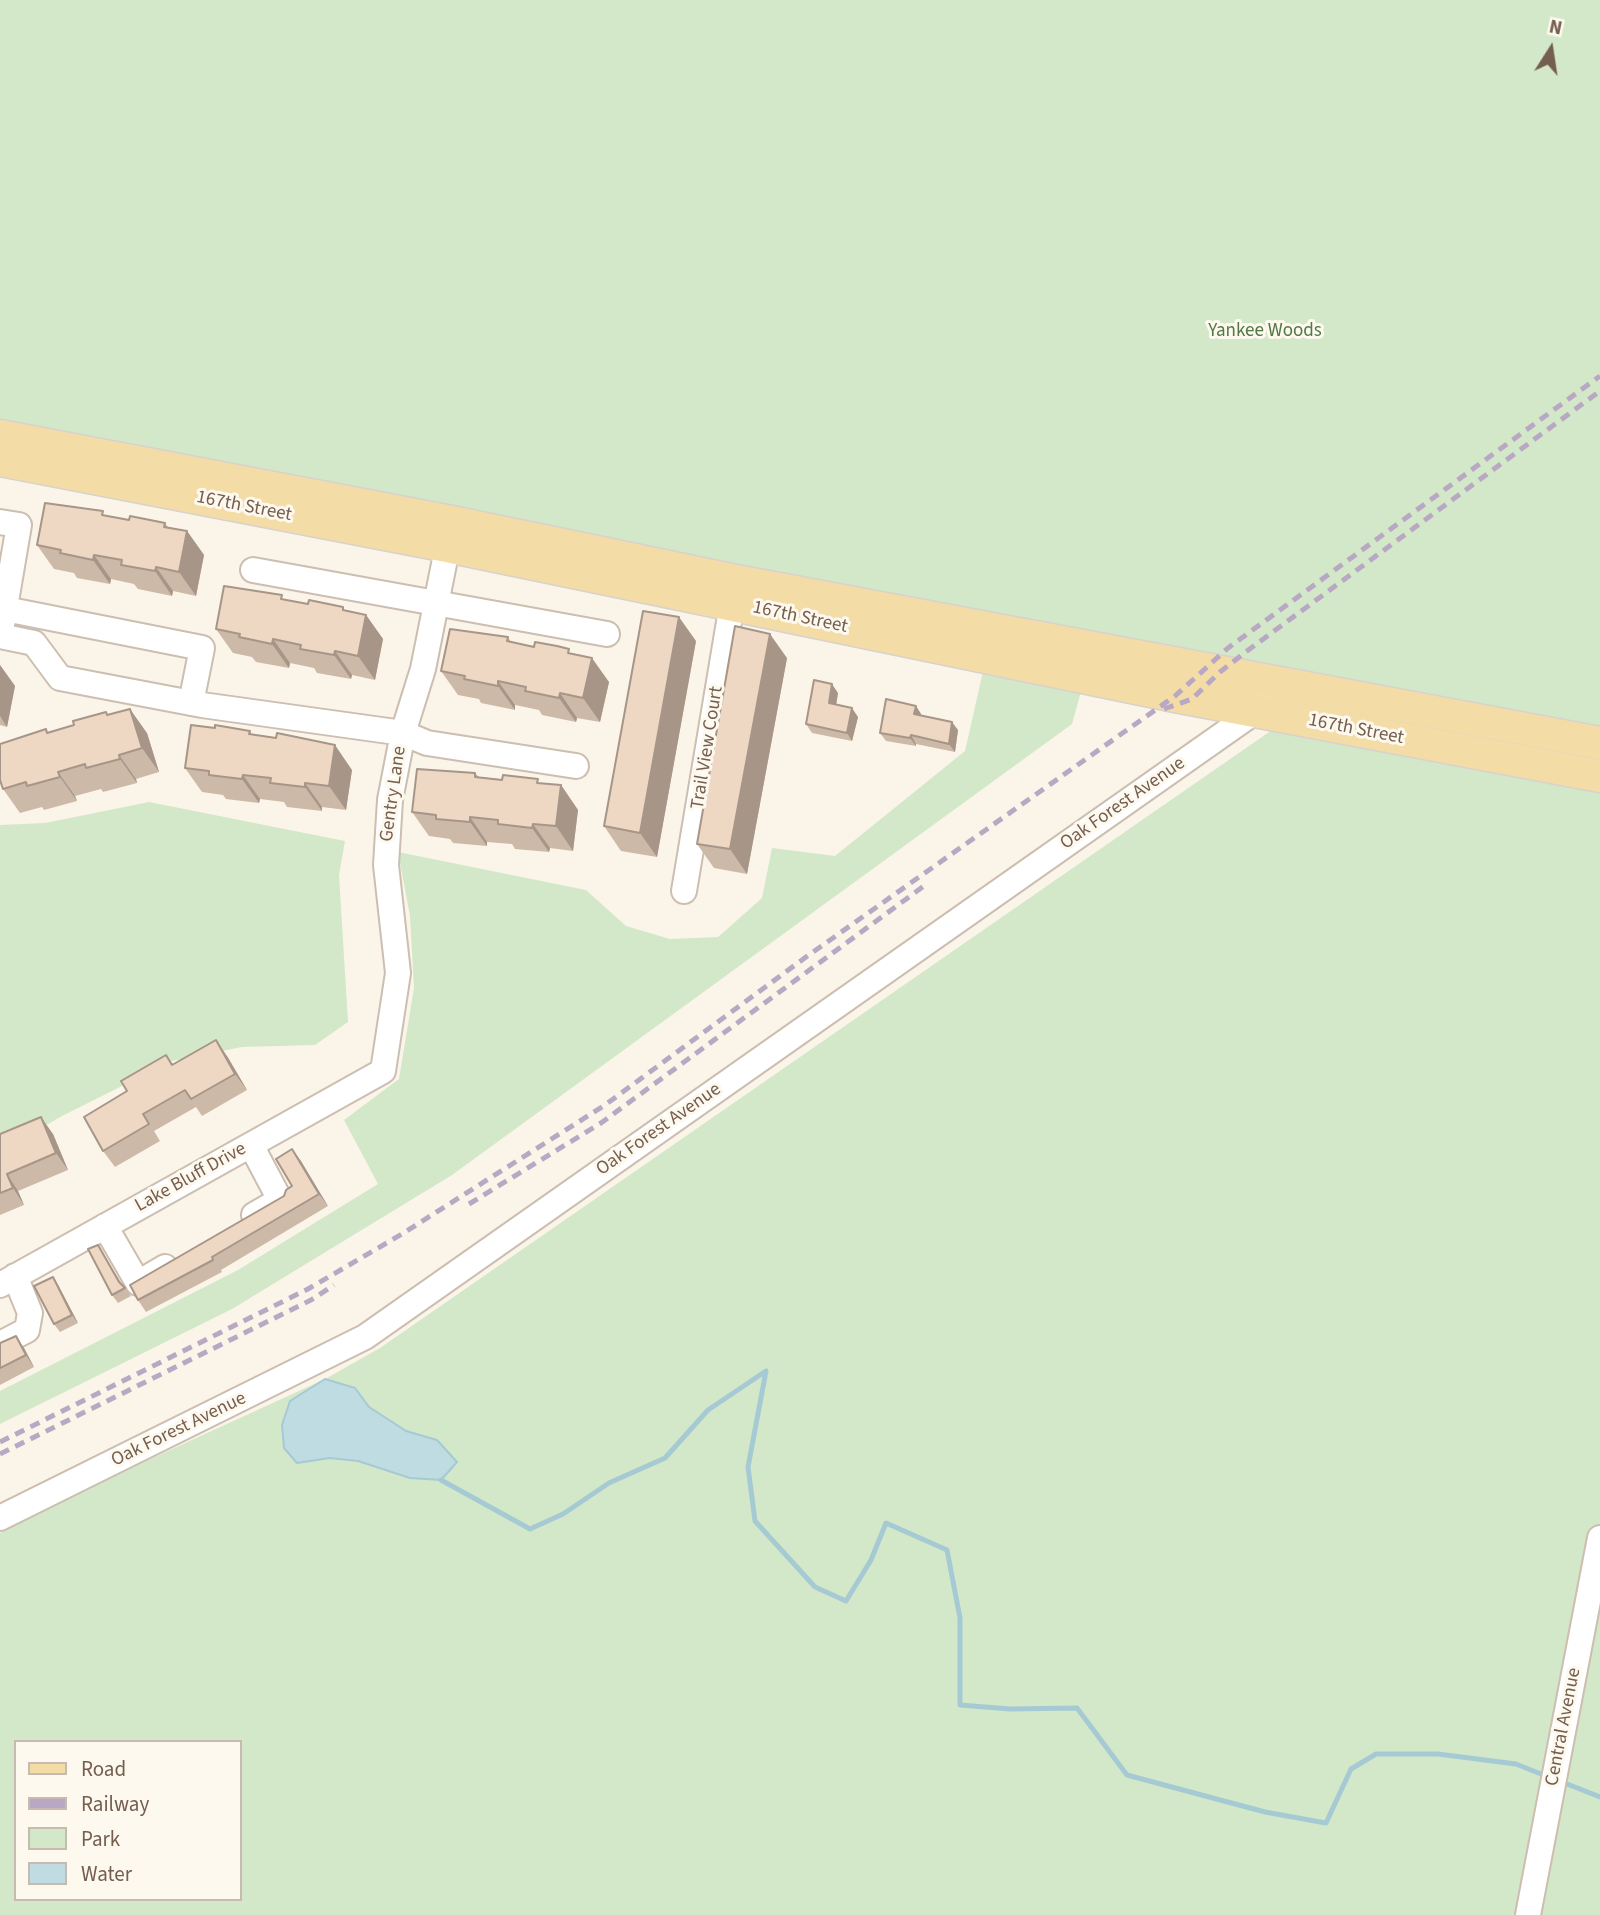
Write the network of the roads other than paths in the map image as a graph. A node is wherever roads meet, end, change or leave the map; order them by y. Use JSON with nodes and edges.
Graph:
{"nodes":[{"id":1,"x":0,"y":436,"type":"edge"},
{"id":2,"x":0,"y":460,"type":"edge"},
{"id":3,"x":0,"y":522,"type":"edge"},
{"id":4,"x":450,"y":534,"type":"junction"},
{"id":5,"x":253,"y":570,"type":"dead end"},
{"id":6,"x":437,"y":603,"type":"junction"},
{"id":7,"x":732,"y":604,"type":"junction"},
{"id":8,"x":5,"y":609,"type":"junction"},
{"id":9,"x":607,"y":634,"type":"dead end"},
{"id":10,"x":0,"y":636,"type":"edge"},
{"id":11,"x":1281,"y":684,"type":"junction"},
{"id":12,"x":191,"y":703,"type":"junction"},
{"id":13,"x":1256,"y":711,"type":"junction"},
{"id":14,"x":403,"y":733,"type":"junction"},
{"id":15,"x":1600,"y":743,"type":"edge"},
{"id":16,"x":576,"y":766,"type":"dead end"},
{"id":17,"x":1600,"y":776,"type":"edge"},
{"id":18,"x":684,"y":891,"type":"dead end"},
{"id":19,"x":383,"y":1071,"type":"joint"},
{"id":20,"x":251,"y":1145,"type":"junction"},
{"id":21,"x":105,"y":1226,"type":"junction"},
{"id":22,"x":233,"y":1227,"type":"edge"},
{"id":23,"x":186,"y":1255,"type":"edge"},
{"id":24,"x":7,"y":1281,"type":"edge"},
{"id":25,"x":0,"y":1344,"type":"edge"},
{"id":26,"x":0,"y":1518,"type":"edge"},
{"id":27,"x":1600,"y":1538,"type":"edge"},
{"id":28,"x":1528,"y":1915,"type":"edge"}],
"edges":[{"from":1,"to":4,"type":"main road","name":"167th Street"},
{"from":2,"to":4,"type":"main road","name":"167th Street"},
{"from":3,"to":8,"type":"street"},
{"from":4,"to":6,"type":"street","name":"Gentry Lane"},
{"from":4,"to":7,"type":"main road","name":"167th Street"},
{"from":4,"to":11,"type":"main road","name":"167th Street"},
{"from":5,"to":6,"type":"street"},
{"from":6,"to":9,"type":"street"},
{"from":6,"to":14,"type":"street","name":"Gentry Lane"},
{"from":7,"to":13,"type":"main road","name":"167th Street"},
{"from":7,"to":18,"type":"street","name":"Trail View Court"},
{"from":8,"to":10,"type":"street"},
{"from":8,"to":12,"type":"street"},
{"from":10,"to":12,"type":"street"},
{"from":11,"to":13,"type":"street","name":"Oak Forest Avenue"},
{"from":11,"to":15,"type":"main road","name":"167th Street"},
{"from":12,"to":14,"type":"street"},
{"from":13,"to":17,"type":"main road","name":"167th Street"},
{"from":13,"to":26,"type":"street","name":"Oak Forest Avenue"},
{"from":14,"to":16,"type":"street"},
{"from":14,"to":19,"type":"street","name":"Gentry Lane"},
{"from":19,"to":20,"type":"street","name":"Lake Bluff Drive"},
{"from":20,"to":21,"type":"street","name":"Lake Bluff Drive"},
{"from":20,"to":22,"type":"street"},
{"from":21,"to":23,"type":"street"},
{"from":21,"to":24,"type":"street","name":"Lake Bluff Drive"},
{"from":24,"to":25,"type":"street"},
{"from":27,"to":28,"type":"street","name":"Central Avenue"}]}
